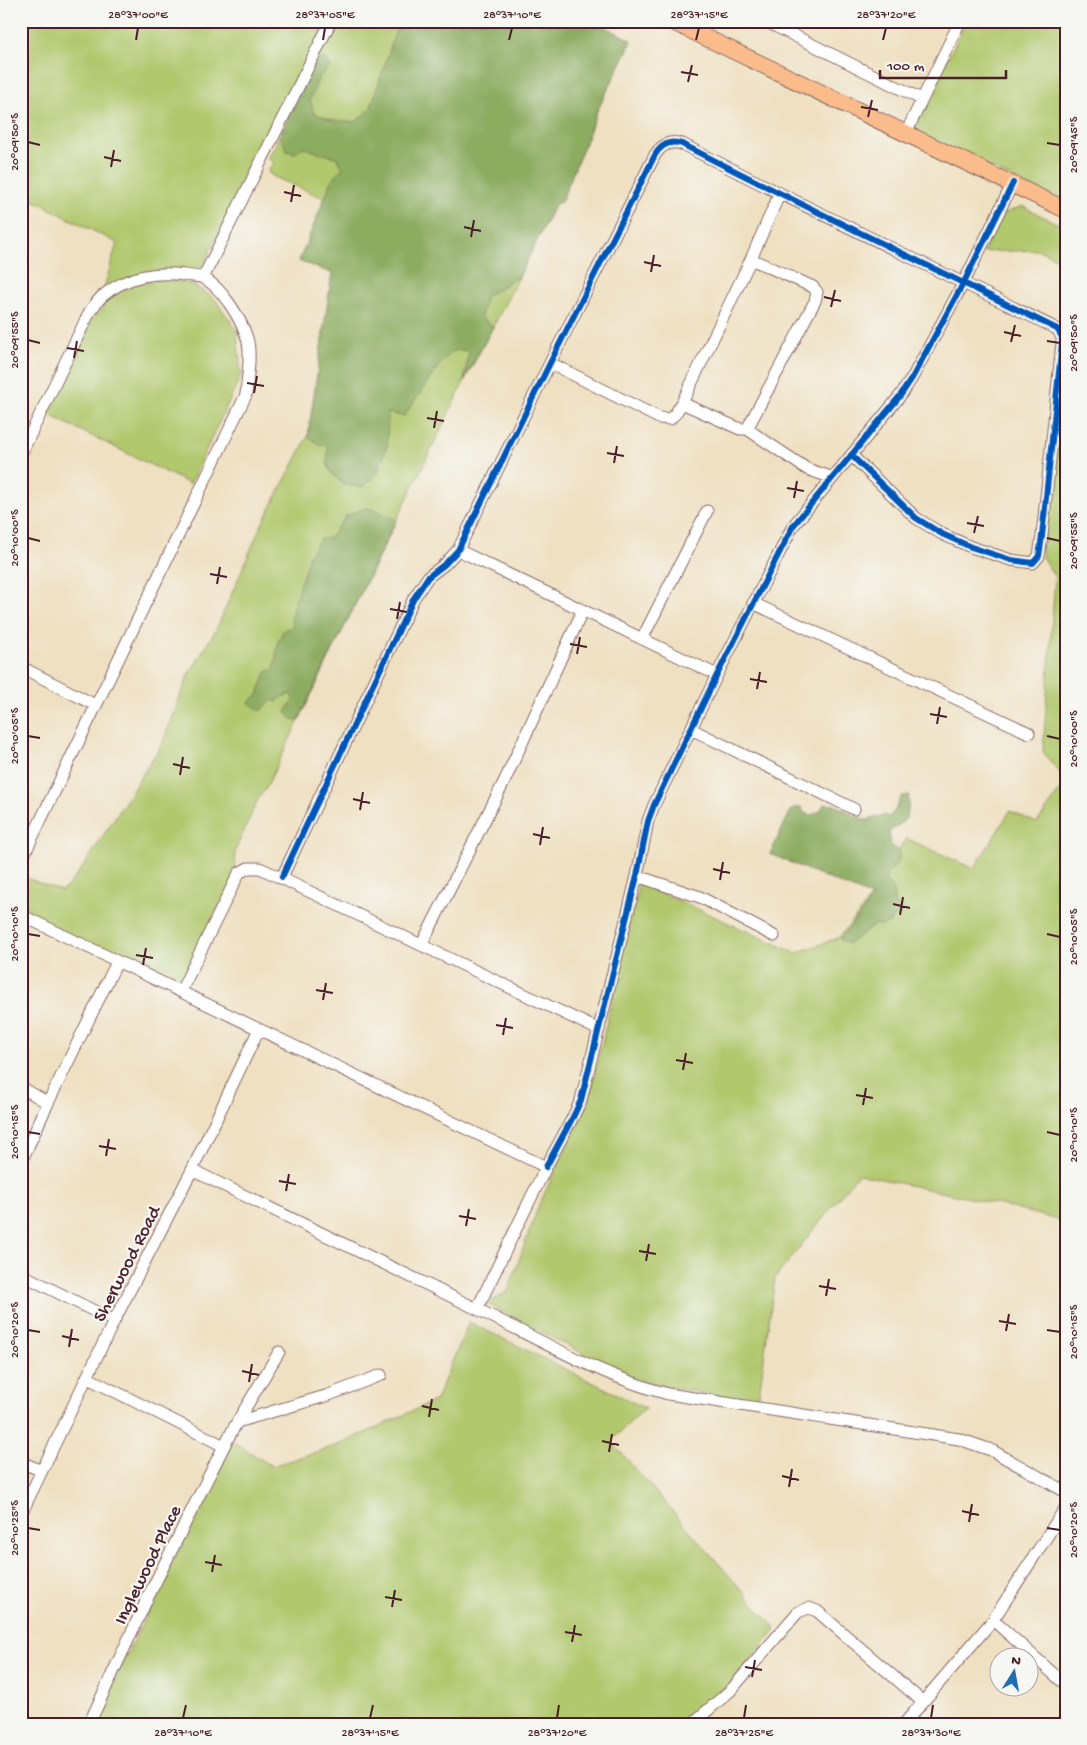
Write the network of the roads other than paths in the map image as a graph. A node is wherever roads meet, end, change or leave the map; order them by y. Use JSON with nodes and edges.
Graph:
{"nodes":[{"id":1,"x":331,"y":21,"type":"edge"},
{"id":2,"x":671,"y":21,"type":"edge"},
{"id":3,"x":765,"y":21,"type":"edge"},
{"id":4,"x":960,"y":21,"type":"edge"},
{"id":5,"x":921,"y":99,"type":"junction"},
{"id":6,"x":906,"y":132,"type":"junction"},
{"id":7,"x":1012,"y":183,"type":"junction"},
{"id":8,"x":780,"y":195,"type":"junction"},
{"id":9,"x":1066,"y":210,"type":"edge"},
{"id":10,"x":751,"y":258,"type":"junction"},
{"id":11,"x":202,"y":278,"type":"junction"},
{"id":12,"x":964,"y":282,"type":"junction"},
{"id":13,"x":550,"y":363,"type":"junction"},
{"id":14,"x":682,"y":402,"type":"junction"},
{"id":15,"x":747,"y":429,"type":"junction"},
{"id":16,"x":23,"y":447,"type":"edge"},
{"id":17,"x":851,"y":455,"type":"junction"},
{"id":18,"x":807,"y":469,"type":"junction"},
{"id":19,"x":833,"y":478,"type":"junction"},
{"id":20,"x":823,"y":490,"type":"junction"},
{"id":21,"x":707,"y":511,"type":"dead end"},
{"id":22,"x":458,"y":550,"type":"junction"},
{"id":23,"x":753,"y":603,"type":"junction"},
{"id":24,"x":583,"y":610,"type":"junction"},
{"id":25,"x":642,"y":639,"type":"junction"},
{"id":26,"x":21,"y":667,"type":"edge"},
{"id":27,"x":717,"y":675,"type":"junction"},
{"id":28,"x":96,"y":705,"type":"junction"},
{"id":29,"x":691,"y":729,"type":"junction"},
{"id":30,"x":1029,"y":733,"type":"dead end"},
{"id":31,"x":854,"y":809,"type":"dead end"},
{"id":32,"x":21,"y":861,"type":"edge"},
{"id":33,"x":637,"y":876,"type":"junction"},
{"id":34,"x":282,"y":877,"type":"junction"},
{"id":35,"x":21,"y":915,"type":"edge"},
{"id":36,"x":774,"y":936,"type":"dead end"},
{"id":37,"x":422,"y":944,"type":"junction"},
{"id":38,"x":117,"y":962,"type":"junction"},
{"id":39,"x":181,"y":991,"type":"junction"},
{"id":40,"x":259,"y":1029,"type":"junction"},
{"id":41,"x":599,"y":1030,"type":"junction"},
{"id":42,"x":21,"y":1087,"type":"edge"},
{"id":43,"x":48,"y":1103,"type":"junction"},
{"id":44,"x":21,"y":1162,"type":"edge"},
{"id":45,"x":546,"y":1167,"type":"junction"},
{"id":46,"x":192,"y":1170,"type":"junction"},
{"id":47,"x":21,"y":1274,"type":"edge"},
{"id":48,"x":477,"y":1309,"type":"junction"},
{"id":49,"x":114,"y":1321,"type":"junction"},
{"id":50,"x":279,"y":1352,"type":"dead end"},
{"id":51,"x":381,"y":1375,"type":"dead end"},
{"id":52,"x":88,"y":1378,"type":"junction"},
{"id":53,"x":237,"y":1422,"type":"junction"},
{"id":54,"x":224,"y":1446,"type":"junction"},
{"id":55,"x":21,"y":1462,"type":"edge"},
{"id":56,"x":42,"y":1472,"type":"junction"},
{"id":57,"x":1066,"y":1492,"type":"edge"},
{"id":58,"x":1066,"y":1507,"type":"edge"},
{"id":59,"x":21,"y":1514,"type":"edge"},
{"id":60,"x":993,"y":1620,"type":"junction"},
{"id":61,"x":1066,"y":1685,"type":"edge"},
{"id":62,"x":923,"y":1702,"type":"junction"},
{"id":63,"x":89,"y":1724,"type":"edge"},
{"id":64,"x":692,"y":1724,"type":"edge"},
{"id":65,"x":904,"y":1724,"type":"edge"}],
"edges":[{"from":1,"to":11,"type":"street"},
{"from":2,"to":6,"type":"highway"},
{"from":3,"to":5,"type":"street"},
{"from":4,"to":5,"type":"street"},
{"from":5,"to":6,"type":"street"},
{"from":6,"to":7,"type":"highway"},
{"from":7,"to":9,"type":"highway"},
{"from":7,"to":12,"type":"street"},
{"from":8,"to":10,"type":"street"},
{"from":8,"to":12,"type":"street"},
{"from":8,"to":13,"type":"street"},
{"from":10,"to":14,"type":"street"},
{"from":10,"to":15,"type":"street"},
{"from":11,"to":16,"type":"street"},
{"from":11,"to":28,"type":"street"},
{"from":12,"to":17,"type":"street"},
{"from":12,"to":17,"type":"street"},
{"from":13,"to":14,"type":"street"},
{"from":13,"to":22,"type":"street"},
{"from":14,"to":15,"type":"street"},
{"from":15,"to":18,"type":"street"},
{"from":17,"to":19,"type":"street"},
{"from":18,"to":19,"type":"street"},
{"from":18,"to":20,"type":"street"},
{"from":19,"to":20,"type":"street"},
{"from":20,"to":23,"type":"street"},
{"from":21,"to":25,"type":"street"},
{"from":22,"to":24,"type":"street"},
{"from":22,"to":34,"type":"street"},
{"from":23,"to":27,"type":"street"},
{"from":23,"to":30,"type":"street"},
{"from":24,"to":25,"type":"street"},
{"from":24,"to":37,"type":"street"},
{"from":25,"to":27,"type":"street"},
{"from":26,"to":28,"type":"street"},
{"from":27,"to":29,"type":"street"},
{"from":28,"to":32,"type":"street"},
{"from":29,"to":31,"type":"street"},
{"from":29,"to":33,"type":"street"},
{"from":33,"to":36,"type":"street"},
{"from":33,"to":41,"type":"street"},
{"from":34,"to":37,"type":"street"},
{"from":34,"to":39,"type":"street"},
{"from":35,"to":38,"type":"street"},
{"from":37,"to":41,"type":"street"},
{"from":38,"to":39,"type":"street"},
{"from":38,"to":43,"type":"street"},
{"from":39,"to":40,"type":"street"},
{"from":40,"to":45,"type":"street"},
{"from":40,"to":46,"type":"street","name":"Sherwood Road"},
{"from":41,"to":45,"type":"street"},
{"from":42,"to":43,"type":"street"},
{"from":43,"to":44,"type":"street"},
{"from":45,"to":48,"type":"street"},
{"from":46,"to":48,"type":"street"},
{"from":46,"to":49,"type":"street","name":"Sherwood Road"},
{"from":47,"to":49,"type":"street"},
{"from":48,"to":57,"type":"street"},
{"from":49,"to":52,"type":"street","name":"Sherwood Road"},
{"from":50,"to":53,"type":"street","name":"Inglewood Place"},
{"from":51,"to":53,"type":"street"},
{"from":52,"to":54,"type":"street"},
{"from":52,"to":56,"type":"street","name":"Sherwood Road"},
{"from":53,"to":54,"type":"street","name":"Inglewood Place"},
{"from":54,"to":63,"type":"street","name":"Inglewood Place"},
{"from":55,"to":56,"type":"street"},
{"from":56,"to":59,"type":"street","name":"Sherwood Road"},
{"from":58,"to":60,"type":"street"},
{"from":60,"to":61,"type":"street"},
{"from":60,"to":62,"type":"street"},
{"from":62,"to":64,"type":"street"},
{"from":62,"to":65,"type":"street"}]}
